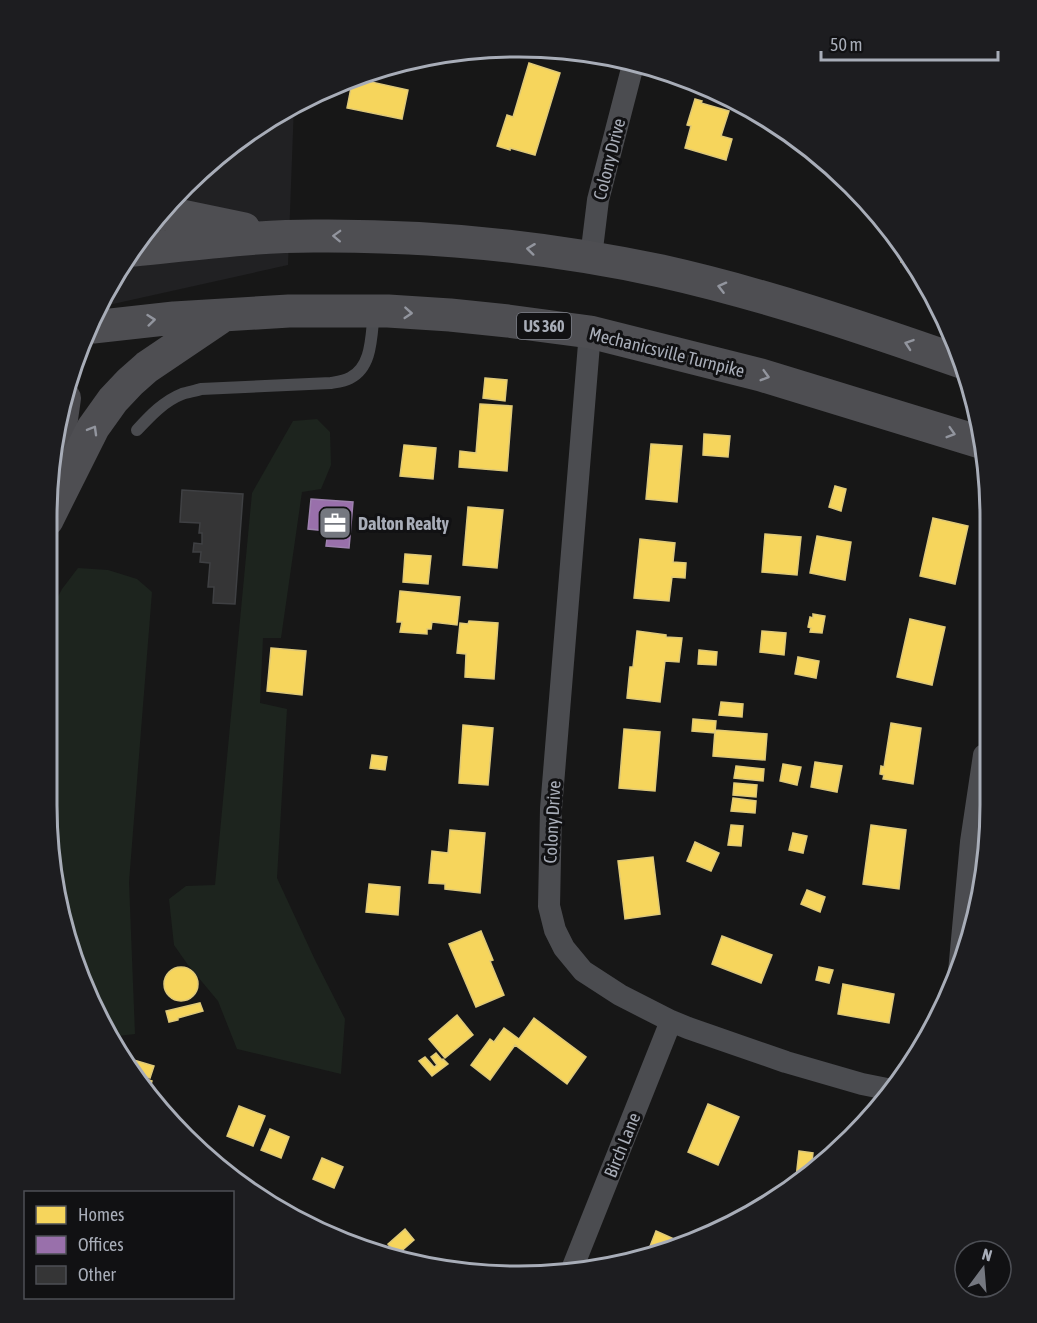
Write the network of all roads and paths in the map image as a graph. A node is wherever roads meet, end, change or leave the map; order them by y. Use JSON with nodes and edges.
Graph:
{"nodes":[{"id":1,"x":632,"y":71,"type":"edge"},
{"id":2,"x":172,"y":214,"type":"edge"},
{"id":3,"x":281,"y":237,"type":"junction"},
{"id":4,"x":144,"y":249,"type":"edge"},
{"id":5,"x":591,"y":257,"type":"junction"},
{"id":6,"x":374,"y":311,"type":"junction"},
{"id":7,"x":225,"y":314,"type":"junction"},
{"id":8,"x":99,"y":326,"type":"edge"},
{"id":9,"x":590,"y":332,"type":"junction"},
{"id":10,"x":952,"y":359,"type":"edge"},
{"id":11,"x":137,"y":430,"type":"dead end"},
{"id":12,"x":973,"y":440,"type":"edge"},
{"id":13,"x":58,"y":499,"type":"edge"},
{"id":14,"x":980,"y":782,"type":"edge"},
{"id":15,"x":963,"y":927,"type":"edge"},
{"id":16,"x":671,"y":1021,"type":"junction"},
{"id":17,"x":883,"y":1088,"type":"edge"},
{"id":18,"x":575,"y":1262,"type":"edge"}],
"edges":[{"from":1,"to":5,"type":"street","name":"Colony Drive"},
{"from":2,"to":3,"type":"highway"},
{"from":3,"to":4,"type":"highway"},
{"from":5,"to":3,"type":"highway","one_way":true},
{"from":10,"to":5,"type":"highway","one_way":true},
{"from":6,"to":7,"type":"highway","name":"Mechanicsville Turnpike","number":"US 360"},
{"from":6,"to":9,"type":"highway","name":"Mechanicsville Turnpike","number":"US 360","one_way":true},
{"from":6,"to":11,"type":"lane"},
{"from":8,"to":7,"type":"highway","name":"Mechanicsville Turnpike","number":"US 360","one_way":true},
{"from":13,"to":7,"type":"highway","one_way":true},
{"from":9,"to":12,"type":"highway","name":"Mechanicsville Turnpike","number":"US 360","one_way":true},
{"from":9,"to":16,"type":"street","name":"Colony Drive"},
{"from":14,"to":15,"type":"street"},
{"from":16,"to":17,"type":"street","name":"Colony Drive"},
{"from":16,"to":18,"type":"street","name":"Birch Lane"}]}
